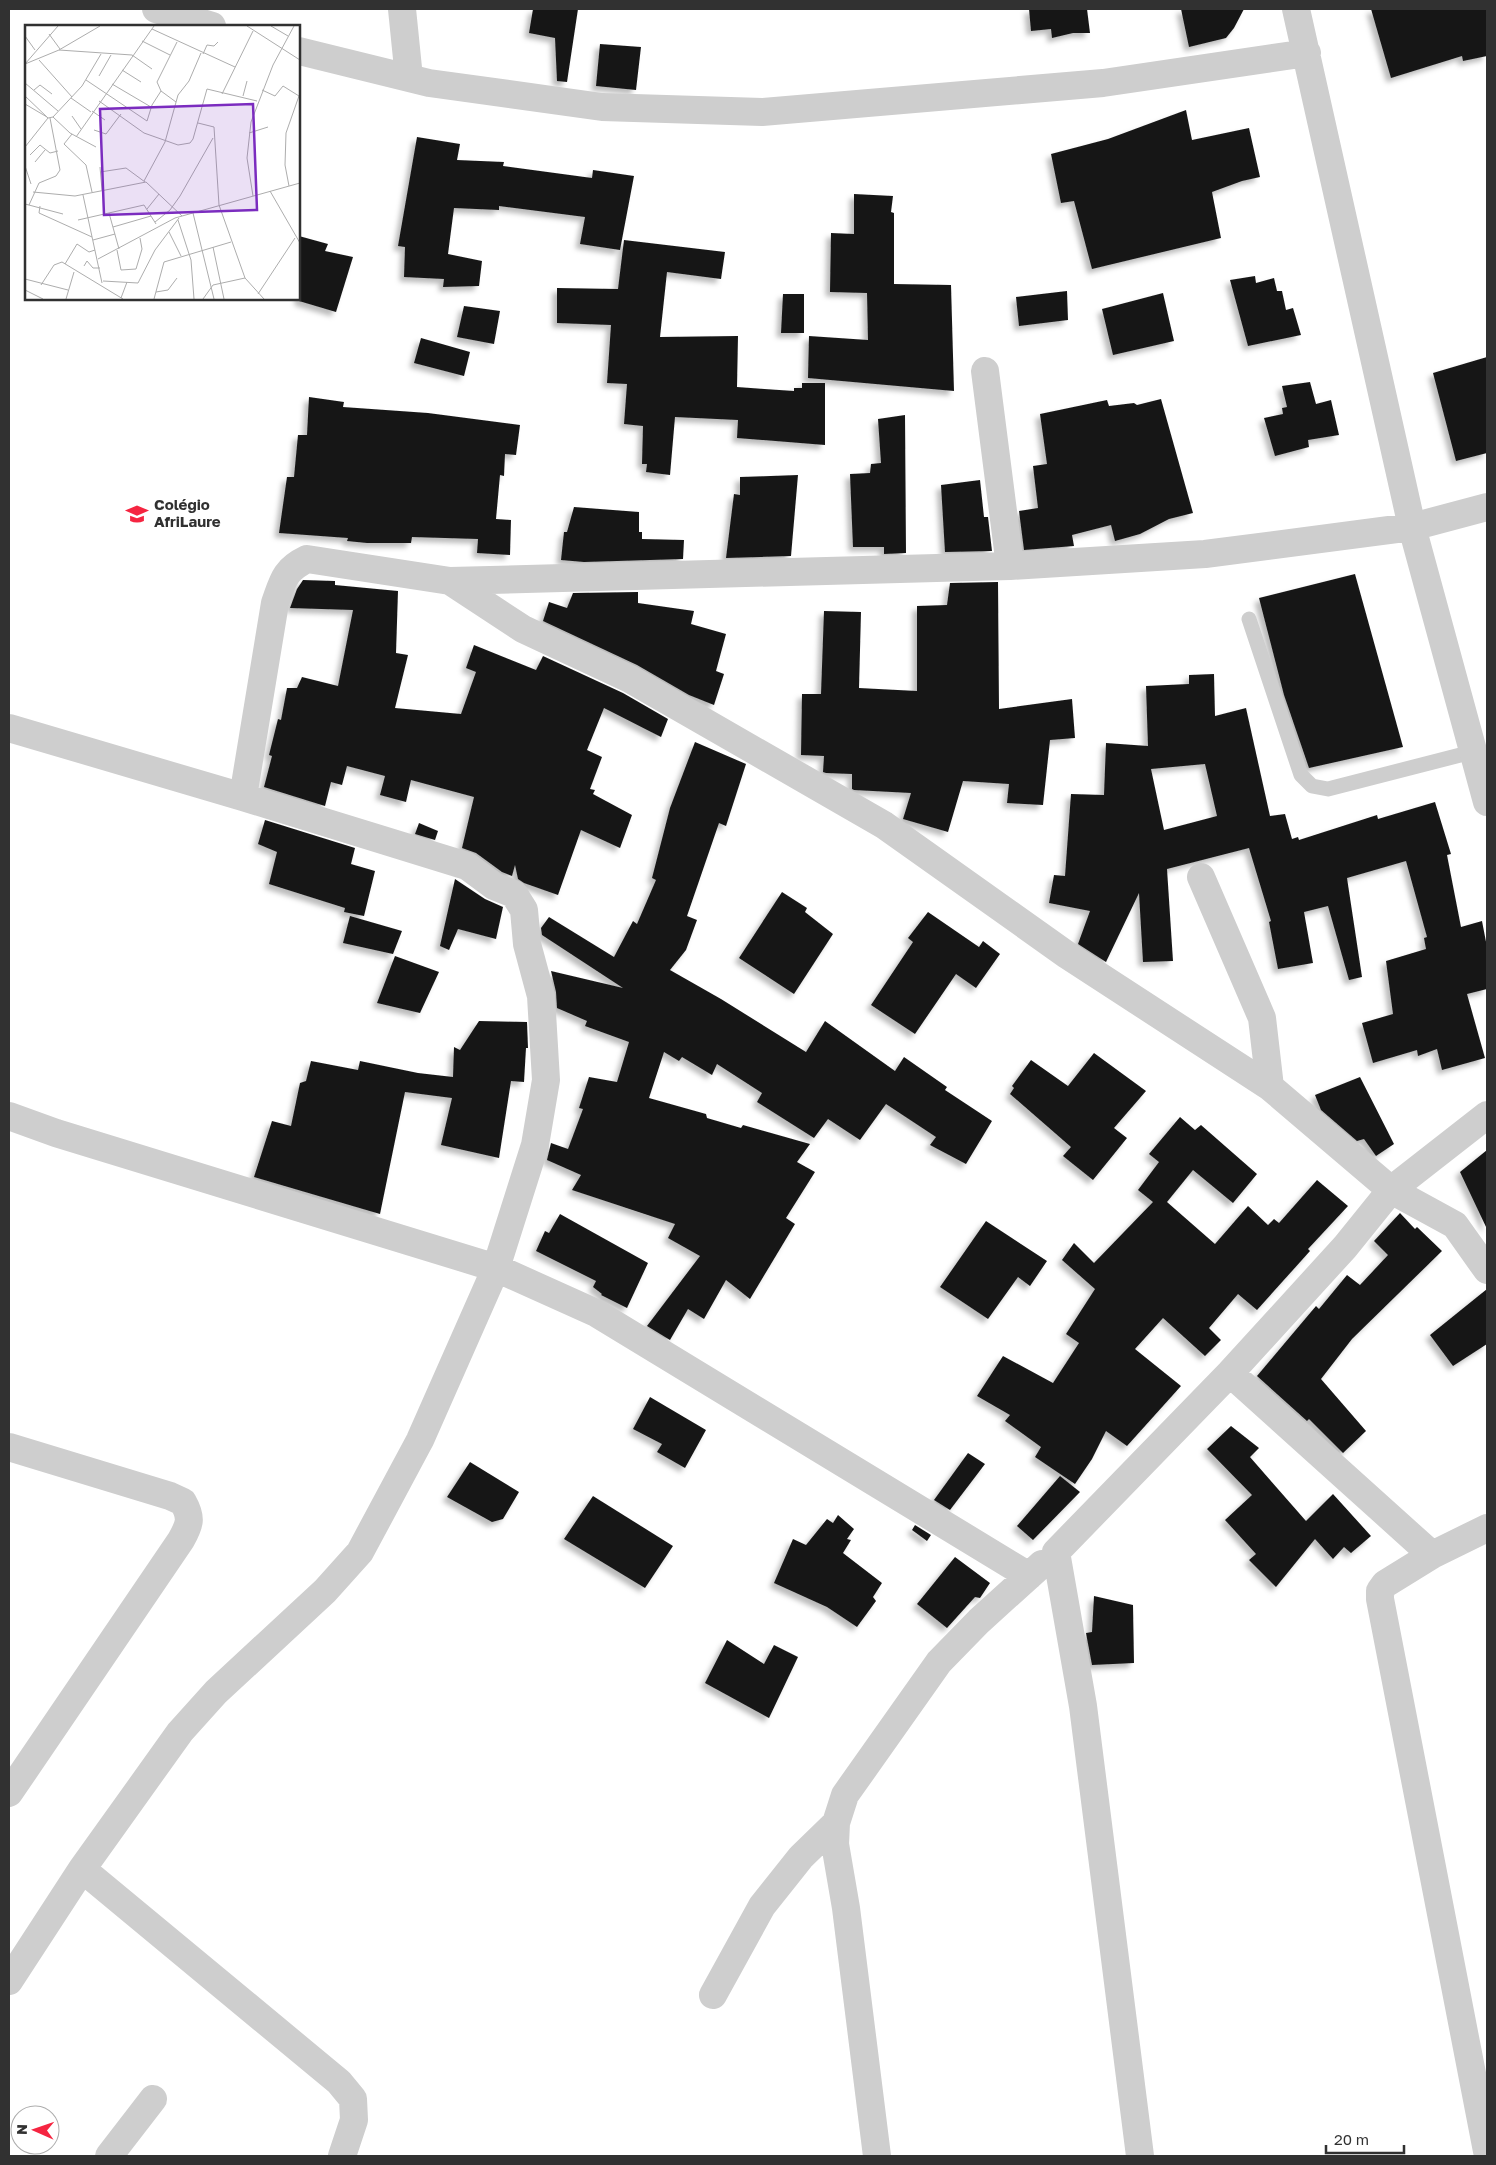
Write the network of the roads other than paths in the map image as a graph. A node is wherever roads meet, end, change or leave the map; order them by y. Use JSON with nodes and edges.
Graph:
{"nodes":[{"id":1,"x":156,"y":9,"type":"edge"},
{"id":2,"x":402,"y":9,"type":"edge"},
{"id":3,"x":1296,"y":9,"type":"edge"},
{"id":4,"x":209,"y":25,"type":"edge"},
{"id":5,"x":300,"y":51,"type":"edge"},
{"id":6,"x":1307,"y":53,"type":"junction"},
{"id":7,"x":409,"y":78,"type":"junction"},
{"id":8,"x":985,"y":370,"type":"dead end"},
{"id":9,"x":1487,"y":507,"type":"edge"},
{"id":10,"x":1412,"y":528,"type":"junction"},
{"id":11,"x":1010,"y":566,"type":"junction"},
{"id":12,"x":450,"y":581,"type":"junction"},
{"id":13,"x":1249,"y":619,"type":"dead end"},
{"id":14,"x":9,"y":728,"type":"edge"},
{"id":15,"x":1472,"y":752,"type":"junction"},
{"id":16,"x":243,"y":797,"type":"junction"},
{"id":17,"x":1487,"y":802,"type":"edge"},
{"id":18,"x":1201,"y":877,"type":"dead end"},
{"id":19,"x":1270,"y":1087,"type":"junction"},
{"id":20,"x":1487,"y":1115,"type":"edge"},
{"id":21,"x":9,"y":1116,"type":"edge"},
{"id":22,"x":1391,"y":1190,"type":"junction"},
{"id":23,"x":496,"y":1268,"type":"junction"},
{"id":24,"x":1487,"y":1270,"type":"edge"},
{"id":25,"x":1230,"y":1373,"type":"junction"},
{"id":26,"x":9,"y":1447,"type":"edge"},
{"id":27,"x":1487,"y":1528,"type":"edge"},
{"id":28,"x":1056,"y":1552,"type":"junction"},
{"id":29,"x":1432,"y":1555,"type":"junction"},
{"id":30,"x":1029,"y":1576,"type":"junction"},
{"id":31,"x":9,"y":1793,"type":"edge"},
{"id":32,"x":836,"y":1823,"type":"junction"},
{"id":33,"x":82,"y":1870,"type":"junction"},
{"id":34,"x":9,"y":1981,"type":"edge"},
{"id":35,"x":713,"y":1995,"type":"dead end"},
{"id":36,"x":1482,"y":2092,"type":"edge"},
{"id":37,"x":154,"y":2099,"type":"dead end"},
{"id":38,"x":1487,"y":2151,"type":"edge"},
{"id":39,"x":109,"y":2156,"type":"edge"},
{"id":40,"x":342,"y":2156,"type":"edge"},
{"id":41,"x":877,"y":2156,"type":"edge"},
{"id":42,"x":1140,"y":2156,"type":"edge"}],
"edges":[{"from":1,"to":4,"type":"street"},
{"from":2,"to":7,"type":"street"},
{"from":3,"to":6,"type":"street"},
{"from":5,"to":7,"type":"street"},
{"from":6,"to":7,"type":"street"},
{"from":6,"to":10,"type":"street"},
{"from":8,"to":11,"type":"street"},
{"from":9,"to":10,"type":"street"},
{"from":10,"to":11,"type":"street"},
{"from":10,"to":15,"type":"street"},
{"from":11,"to":12,"type":"street"},
{"from":12,"to":16,"type":"street"},
{"from":12,"to":19,"type":"street"},
{"from":13,"to":15,"type":"lane"},
{"from":14,"to":16,"type":"street"},
{"from":15,"to":17,"type":"street"},
{"from":16,"to":23,"type":"street"},
{"from":18,"to":19,"type":"street"},
{"from":19,"to":22,"type":"street"},
{"from":20,"to":22,"type":"street"},
{"from":21,"to":23,"type":"street"},
{"from":22,"to":24,"type":"street"},
{"from":22,"to":25,"type":"street"},
{"from":23,"to":30,"type":"street"},
{"from":23,"to":33,"type":"street"},
{"from":25,"to":28,"type":"street"},
{"from":25,"to":29,"type":"street"},
{"from":26,"to":31,"type":"street"},
{"from":27,"to":29,"type":"street"},
{"from":28,"to":30,"type":"street"},
{"from":28,"to":42,"type":"street"},
{"from":29,"to":36,"type":"street"},
{"from":30,"to":32,"type":"street"},
{"from":32,"to":35,"type":"street"},
{"from":32,"to":41,"type":"street"},
{"from":33,"to":34,"type":"street"},
{"from":33,"to":40,"type":"street"},
{"from":36,"to":38,"type":"street"},
{"from":37,"to":39,"type":"street"}]}
